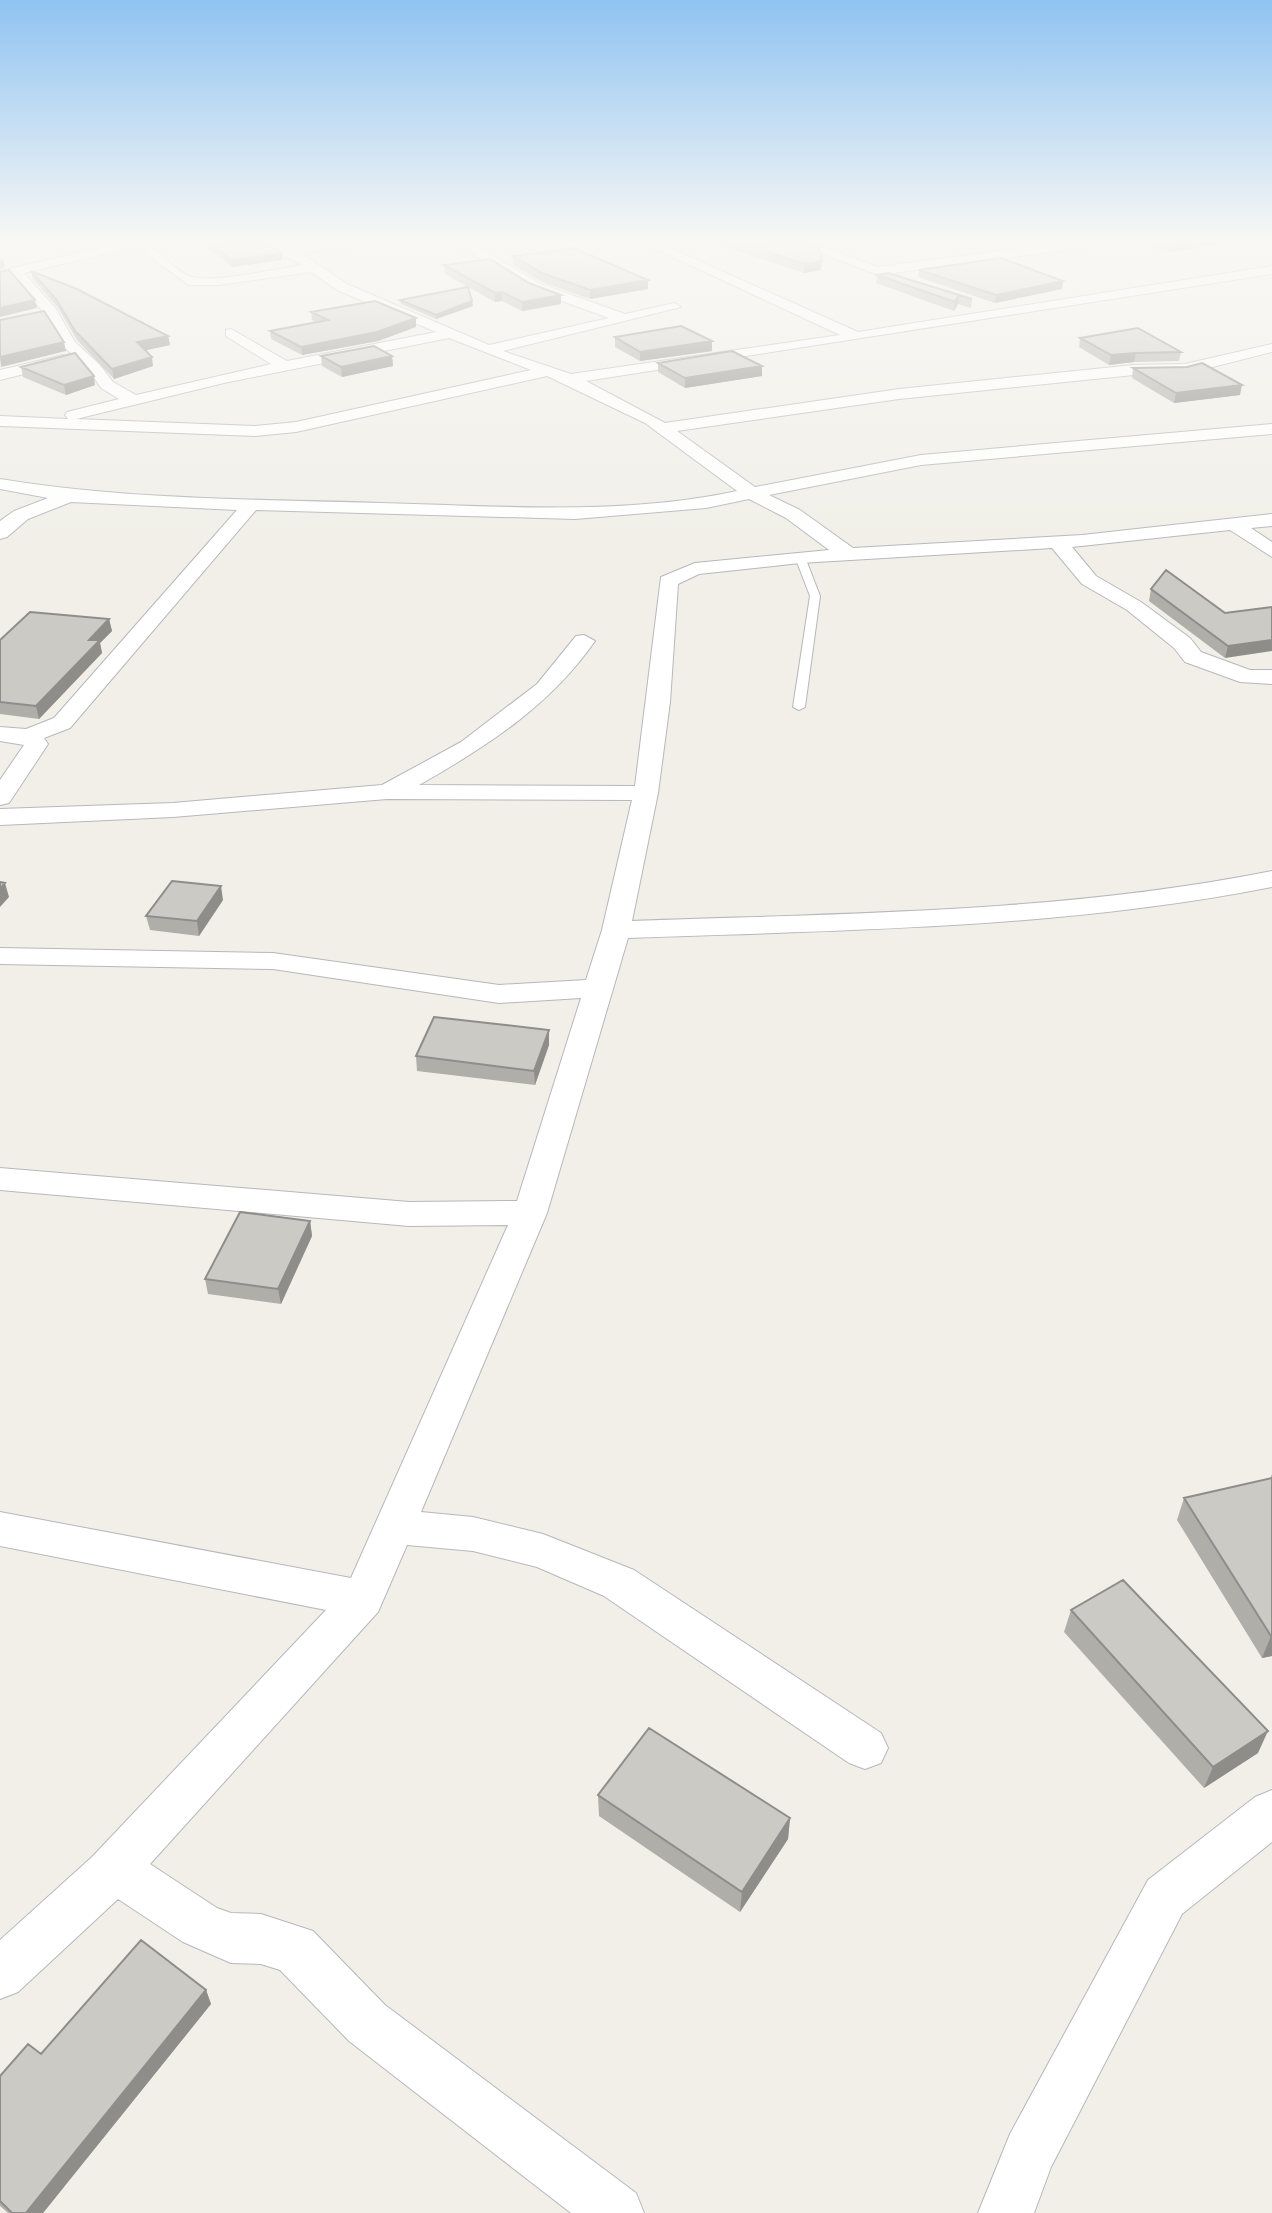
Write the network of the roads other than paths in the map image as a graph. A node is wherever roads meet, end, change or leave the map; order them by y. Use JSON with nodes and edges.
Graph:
{"nodes":[{"id":1,"x":68,"y":342,"type":"edge"},
{"id":2,"x":246,"y":342,"type":"edge"},
{"id":3,"x":402,"y":342,"type":"edge"},
{"id":4,"x":471,"y":342,"type":"edge"},
{"id":5,"x":520,"y":342,"type":"edge"},
{"id":6,"x":820,"y":342,"type":"edge"},
{"id":7,"x":1272,"y":348,"type":"edge"},
{"id":8,"x":487,"y":350,"type":"junction"},
{"id":9,"x":80,"y":355,"type":"junction"},
{"id":10,"x":283,"y":365,"type":"junction"},
{"id":11,"x":550,"y":371,"type":"junction"},
{"id":12,"x":0,"y":375,"type":"edge"},
{"id":13,"x":570,"y":379,"type":"junction"},
{"id":14,"x":133,"y":400,"type":"junction"},
{"id":15,"x":0,"y":421,"type":"edge"},
{"id":16,"x":39,"y":423,"type":"junction"},
{"id":17,"x":663,"y":428,"type":"junction"},
{"id":18,"x":1272,"y":429,"type":"edge"},
{"id":19,"x":0,"y":484,"type":"edge"},
{"id":20,"x":751,"y":493,"type":"junction"},
{"id":21,"x":69,"y":496,"type":"junction"},
{"id":22,"x":251,"y":505,"type":"junction"},
{"id":23,"x":1272,"y":520,"type":"edge"},
{"id":24,"x":1233,"y":524,"type":"junction"},
{"id":25,"x":0,"y":533,"type":"edge"},
{"id":26,"x":1058,"y":542,"type":"junction"},
{"id":27,"x":1272,"y":551,"type":"edge"},
{"id":28,"x":848,"y":554,"type":"junction"},
{"id":29,"x":800,"y":557,"type":"junction"},
{"id":30,"x":584,"y":641,"type":"dead end"},
{"id":31,"x":1272,"y":677,"type":"edge"},
{"id":32,"x":799,"y":707,"type":"dead end"},
{"id":33,"x":0,"y":734,"type":"edge"},
{"id":34,"x":29,"y":736,"type":"junction"},
{"id":35,"x":387,"y":792,"type":"junction"},
{"id":36,"x":646,"y":793,"type":"junction"},
{"id":37,"x":0,"y":798,"type":"edge"},
{"id":38,"x":0,"y":817,"type":"edge"},
{"id":39,"x":1272,"y":878,"type":"edge"},
{"id":40,"x":616,"y":930,"type":"junction"},
{"id":41,"x":0,"y":956,"type":"edge"},
{"id":42,"x":598,"y":988,"type":"junction"},
{"id":43,"x":0,"y":1179,"type":"edge"},
{"id":44,"x":530,"y":1213,"type":"junction"},
{"id":45,"x":394,"y":1527,"type":"junction"},
{"id":46,"x":0,"y":1529,"type":"edge"},
{"id":47,"x":363,"y":1599,"type":"junction"},
{"id":48,"x":865,"y":1748,"type":"dead end"},
{"id":49,"x":1272,"y":1813,"type":"edge"},
{"id":50,"x":114,"y":1868,"type":"junction"},
{"id":51,"x":0,"y":1974,"type":"edge"},
{"id":52,"x":615,"y":2213,"type":"edge"},
{"id":53,"x":1006,"y":2213,"type":"edge"}],
"edges":[{"from":1,"to":9,"type":"street"},
{"from":2,"to":10,"type":"street"},
{"from":3,"to":10,"type":"street"},
{"from":4,"to":8,"type":"street"},
{"from":5,"to":8,"type":"street"},
{"from":6,"to":13,"type":"street"},
{"from":7,"to":17,"type":"street"},
{"from":8,"to":11,"type":"street"},
{"from":9,"to":12,"type":"street"},
{"from":9,"to":14,"type":"street"},
{"from":10,"to":14,"type":"street"},
{"from":11,"to":13,"type":"street"},
{"from":11,"to":16,"type":"street"},
{"from":13,"to":17,"type":"street"},
{"from":14,"to":16,"type":"street"},
{"from":15,"to":16,"type":"street"},
{"from":17,"to":20,"type":"street"},
{"from":18,"to":20,"type":"street"},
{"from":19,"to":21,"type":"street"},
{"from":20,"to":22,"type":"street"},
{"from":20,"to":28,"type":"street"},
{"from":21,"to":22,"type":"street"},
{"from":21,"to":25,"type":"street"},
{"from":22,"to":34,"type":"street"},
{"from":23,"to":24,"type":"street"},
{"from":24,"to":26,"type":"street"},
{"from":24,"to":27,"type":"street"},
{"from":26,"to":28,"type":"street"},
{"from":26,"to":31,"type":"street"},
{"from":28,"to":29,"type":"street"},
{"from":29,"to":32,"type":"lane"},
{"from":29,"to":36,"type":"street"},
{"from":30,"to":35,"type":"street"},
{"from":33,"to":34,"type":"street"},
{"from":34,"to":37,"type":"street"},
{"from":35,"to":36,"type":"street"},
{"from":35,"to":38,"type":"street"},
{"from":36,"to":40,"type":"street"},
{"from":39,"to":40,"type":"street"},
{"from":40,"to":42,"type":"street"},
{"from":41,"to":42,"type":"street"},
{"from":42,"to":44,"type":"street"},
{"from":43,"to":44,"type":"street"},
{"from":44,"to":45,"type":"street"},
{"from":45,"to":47,"type":"street"},
{"from":45,"to":48,"type":"street"},
{"from":46,"to":47,"type":"street"},
{"from":47,"to":50,"type":"street"},
{"from":49,"to":53,"type":"street"},
{"from":50,"to":51,"type":"street"},
{"from":50,"to":52,"type":"street"}]}
